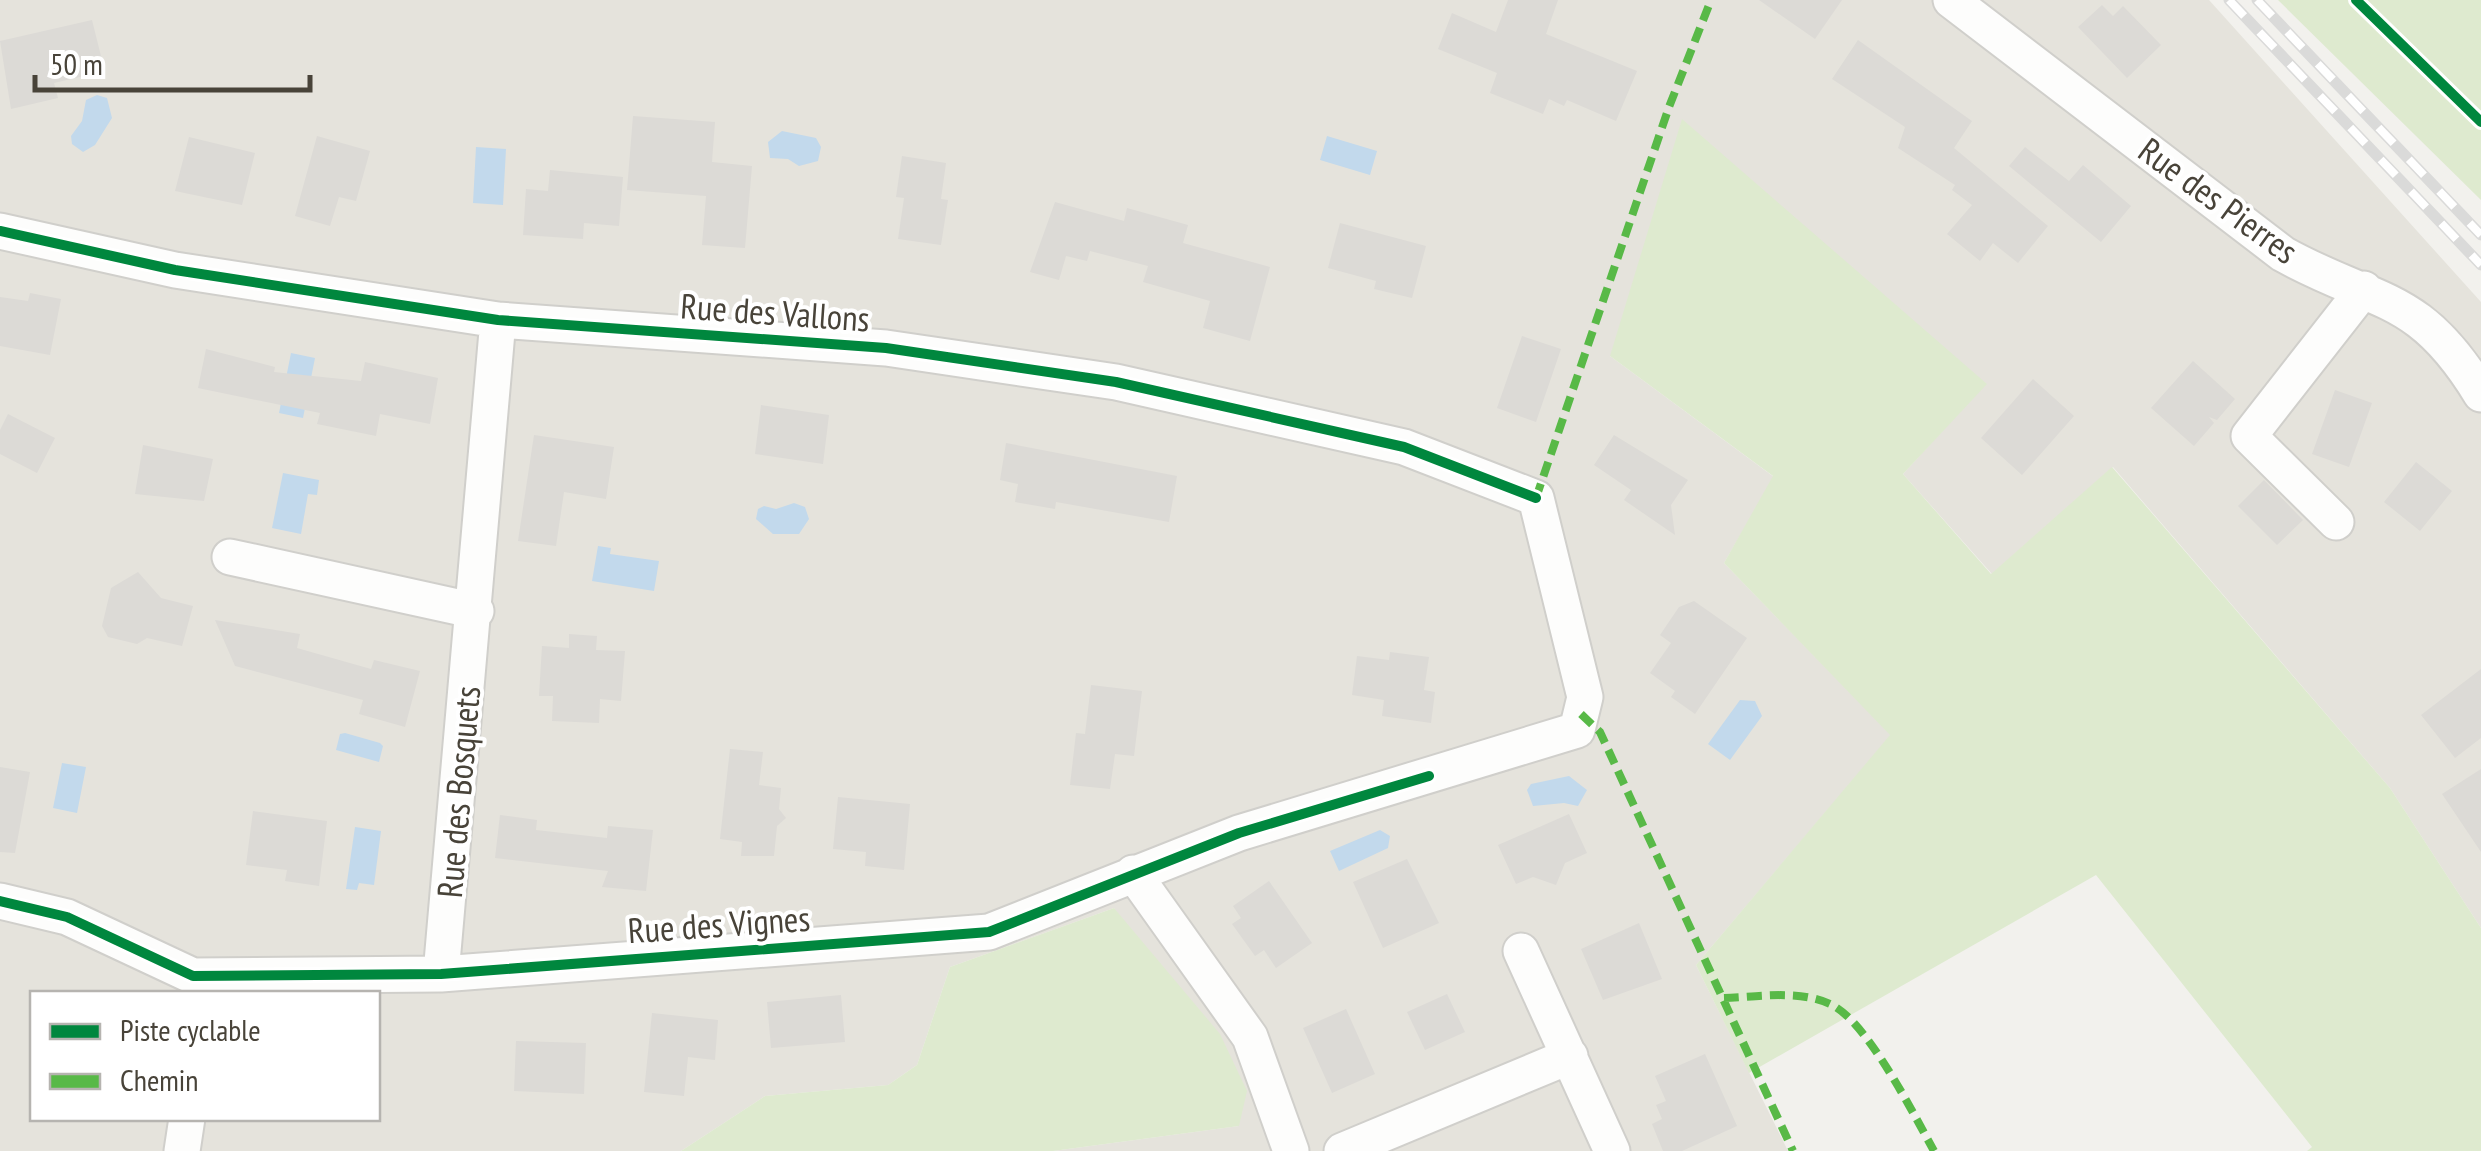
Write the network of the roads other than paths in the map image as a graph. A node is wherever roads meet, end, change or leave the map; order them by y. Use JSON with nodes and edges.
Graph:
{"nodes":[{"id":1,"x":1951,"y":0,"type":"edge"},
{"id":2,"x":0,"y":230,"type":"edge"},
{"id":3,"x":2364,"y":289,"type":"junction"},
{"id":4,"x":498,"y":320,"type":"junction"},
{"id":5,"x":2481,"y":394,"type":"edge"},
{"id":6,"x":1536,"y":498,"type":"joint"},
{"id":7,"x":2336,"y":522,"type":"dead end"},
{"id":8,"x":230,"y":557,"type":"dead end"},
{"id":9,"x":476,"y":610,"type":"junction"},
{"id":10,"x":1133,"y":872,"type":"junction"},
{"id":11,"x":0,"y":901,"type":"edge"},
{"id":12,"x":1521,"y":950,"type":"dead end"},
{"id":13,"x":442,"y":974,"type":"junction"},
{"id":14,"x":192,"y":985,"type":"edge"},
{"id":15,"x":1570,"y":1056,"type":"junction"},
{"id":16,"x":187,"y":1121,"type":"edge"},
{"id":17,"x":182,"y":1151,"type":"edge"},
{"id":18,"x":1291,"y":1151,"type":"edge"},
{"id":19,"x":1342,"y":1151,"type":"edge"},
{"id":20,"x":1612,"y":1151,"type":"edge"}],
"edges":[{"from":1,"to":3,"type":"street","name":"Rue des Pierres"},
{"from":2,"to":4,"type":"street","name":"Rue des Vallons"},
{"from":3,"to":5,"type":"street","name":"Rue des Pierres"},
{"from":3,"to":7,"type":"street"},
{"from":4,"to":6,"type":"street","name":"Rue des Vallons"},
{"from":4,"to":9,"type":"street","name":"Rue des Bosquets"},
{"from":6,"to":10,"type":"street","name":"Rue des Vignes"},
{"from":8,"to":9,"type":"street"},
{"from":9,"to":13,"type":"street","name":"Rue des Bosquets"},
{"from":10,"to":13,"type":"street","name":"Rue des Vignes"},
{"from":10,"to":18,"type":"street"},
{"from":11,"to":14,"type":"street","name":"Rue des Vignes"},
{"from":12,"to":15,"type":"street"},
{"from":13,"to":14,"type":"street","name":"Rue des Vignes"},
{"from":15,"to":19,"type":"street"},
{"from":15,"to":20,"type":"street"},
{"from":16,"to":17,"type":"street"}]}
